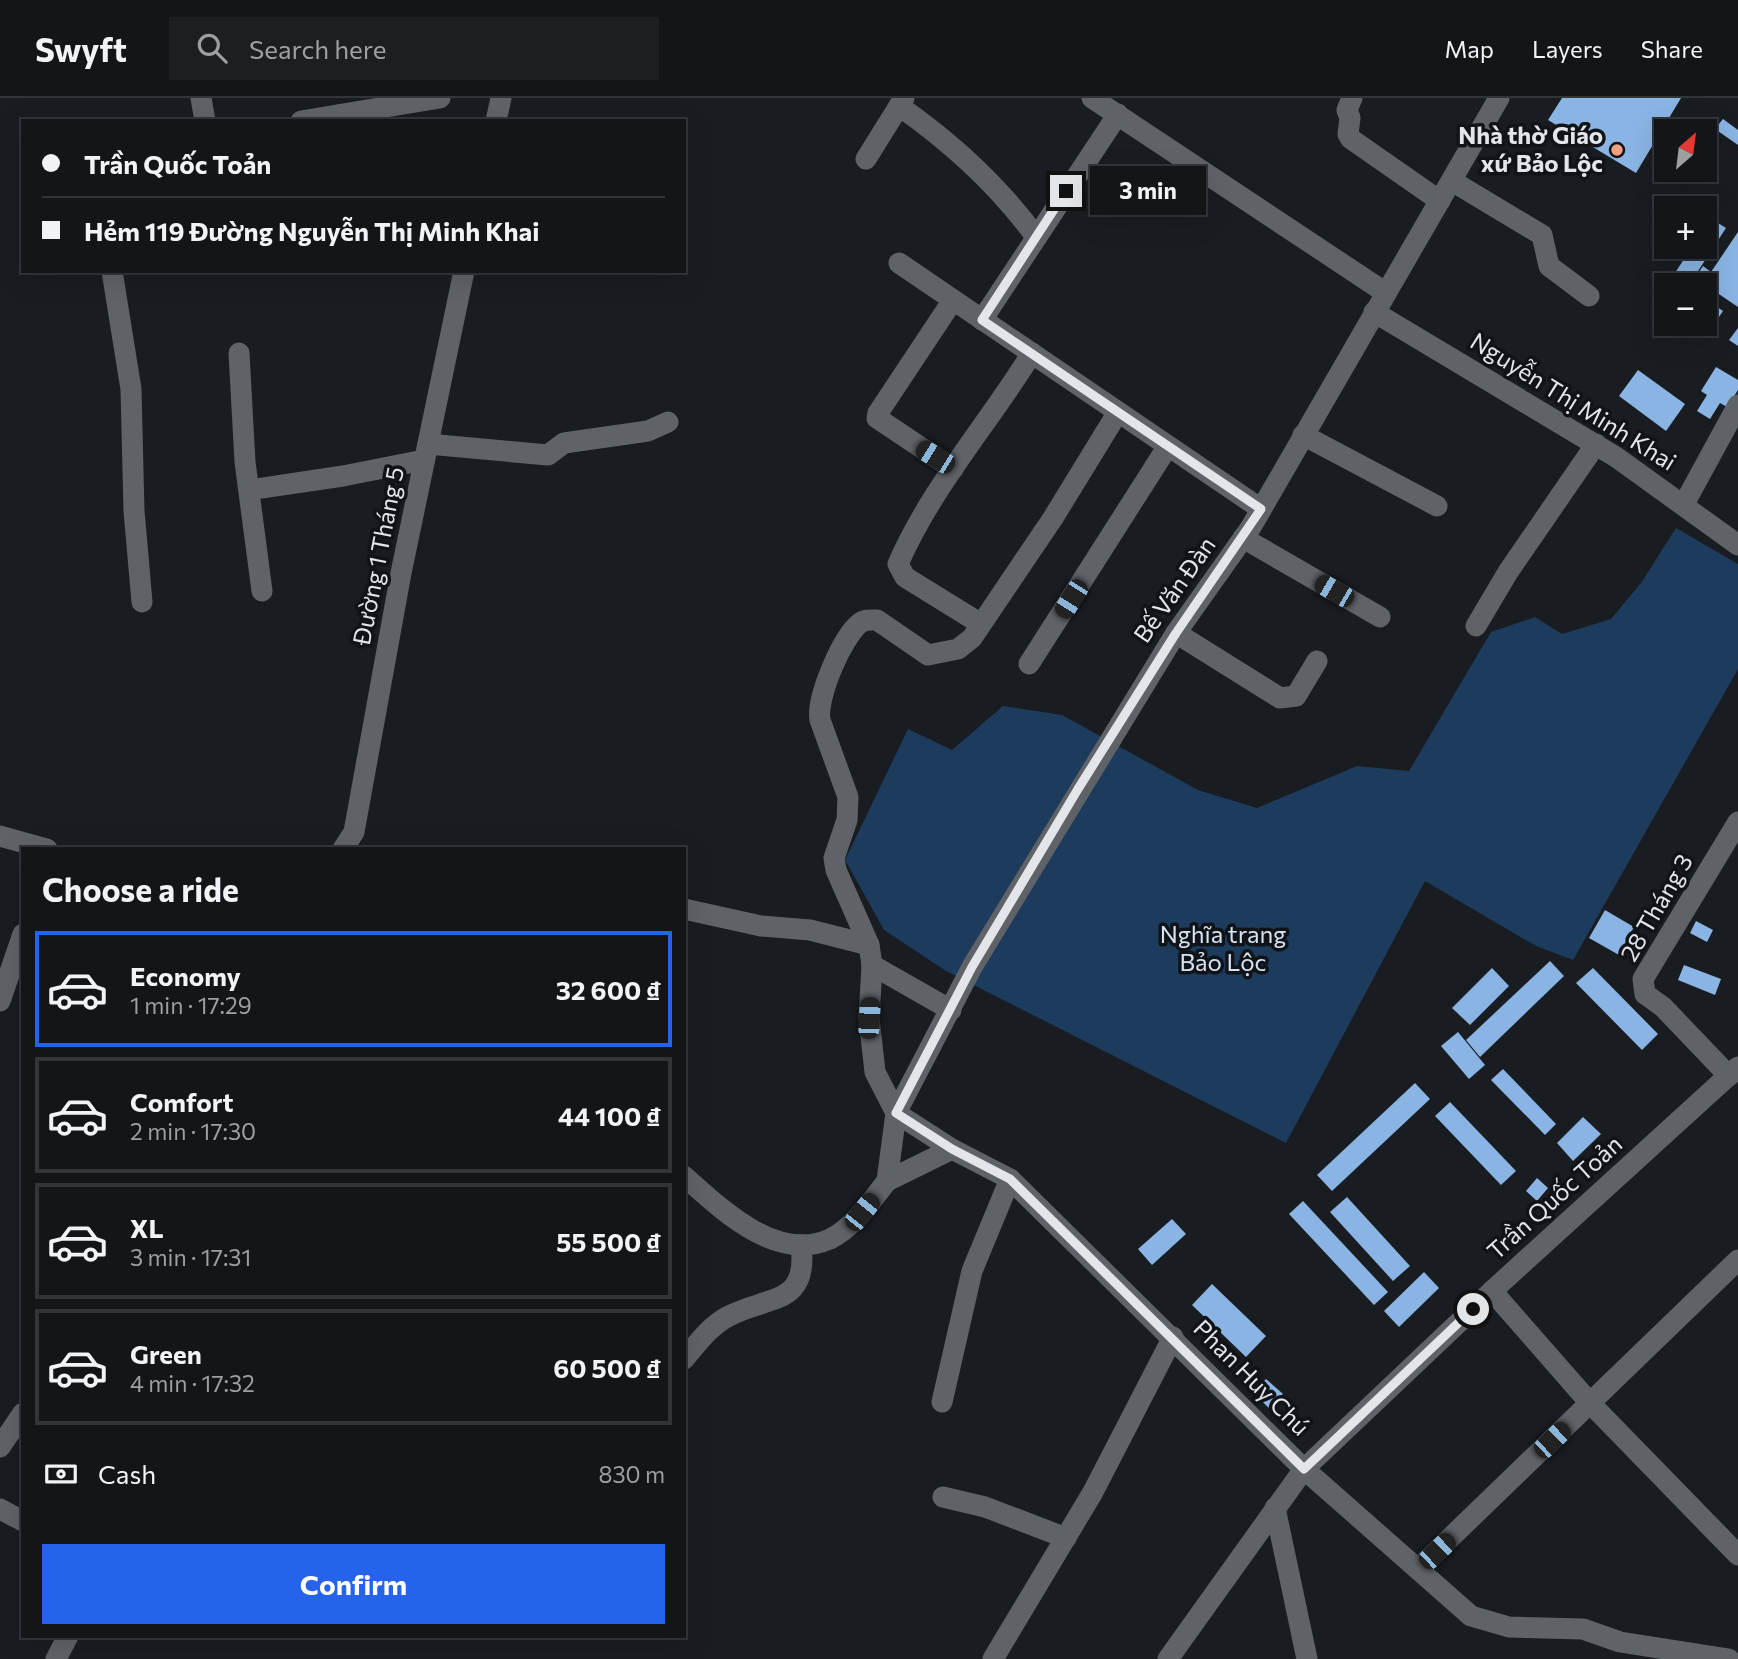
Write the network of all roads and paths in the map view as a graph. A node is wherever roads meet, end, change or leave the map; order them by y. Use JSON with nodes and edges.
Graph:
{"nodes":[{"id":1,"x":201,"y":98,"type":"edge"},
{"id":2,"x":440,"y":98,"type":"edge"},
{"id":3,"x":501,"y":98,"type":"edge"},
{"id":4,"x":1092,"y":98,"type":"edge"},
{"id":5,"x":1352,"y":98,"type":"edge"},
{"id":6,"x":1499,"y":98,"type":"edge"},
{"id":7,"x":901,"y":102,"type":"edge"},
{"id":8,"x":1118,"y":114,"type":"junction"},
{"id":9,"x":205,"y":119,"type":"edge"},
{"id":10,"x":313,"y":119,"type":"edge"},
{"id":11,"x":496,"y":119,"type":"edge"},
{"id":12,"x":866,"y":159,"type":"dead end"},
{"id":13,"x":1452,"y":181,"type":"junction"},
{"id":14,"x":1440,"y":201,"type":"junction"},
{"id":15,"x":1037,"y":237,"type":"junction"},
{"id":16,"x":899,"y":263,"type":"dead end"},
{"id":17,"x":112,"y":273,"type":"edge"},
{"id":18,"x":464,"y":273,"type":"edge"},
{"id":19,"x":1386,"y":293,"type":"junction"},
{"id":20,"x":1589,"y":296,"type":"dead end"},
{"id":21,"x":953,"y":300,"type":"junction"},
{"id":22,"x":1374,"y":312,"type":"junction"},
{"id":23,"x":982,"y":320,"type":"junction"},
{"id":24,"x":239,"y":353,"type":"dead end"},
{"id":25,"x":1032,"y":353,"type":"junction"},
{"id":26,"x":1738,"y":405,"type":"edge"},
{"id":27,"x":1118,"y":412,"type":"junction"},
{"id":28,"x":668,"y":422,"type":"dead end"},
{"id":29,"x":1303,"y":435,"type":"junction"},
{"id":30,"x":1596,"y":444,"type":"junction"},
{"id":31,"x":1168,"y":446,"type":"junction"},
{"id":32,"x":426,"y":452,"type":"junction"},
{"id":33,"x":953,"y":469,"type":"junction"},
{"id":34,"x":249,"y":490,"type":"junction"},
{"id":35,"x":1684,"y":504,"type":"junction"},
{"id":36,"x":1437,"y":506,"type":"dead end"},
{"id":37,"x":1261,"y":509,"type":"junction"},
{"id":38,"x":1243,"y":538,"type":"junction"},
{"id":39,"x":1738,"y":545,"type":"edge"},
{"id":40,"x":262,"y":591,"type":"dead end"},
{"id":41,"x":142,"y":603,"type":"dead end"},
{"id":42,"x":1380,"y":617,"type":"dead end"},
{"id":43,"x":981,"y":624,"type":"junction"},
{"id":44,"x":1476,"y":626,"type":"dead end"},
{"id":45,"x":1176,"y":633,"type":"junction"},
{"id":46,"x":1317,"y":661,"type":"dead end"},
{"id":47,"x":1029,"y":664,"type":"dead end"},
{"id":48,"x":1738,"y":822,"type":"edge"},
{"id":49,"x":0,"y":836,"type":"edge"},
{"id":50,"x":40,"y":847,"type":"edge"},
{"id":51,"x":344,"y":847,"type":"edge"},
{"id":52,"x":686,"y":909,"type":"edge"},
{"id":53,"x":21,"y":943,"type":"edge"},
{"id":54,"x":870,"y":955,"type":"junction"},
{"id":55,"x":9,"y":996,"type":"edge"},
{"id":56,"x":950,"y":1010,"type":"junction"},
{"id":57,"x":1733,"y":1071,"type":"edge"},
{"id":58,"x":896,"y":1113,"type":"junction"},
{"id":59,"x":952,"y":1149,"type":"junction"},
{"id":60,"x":686,"y":1178,"type":"edge"},
{"id":61,"x":1010,"y":1179,"type":"junction"},
{"id":62,"x":887,"y":1181,"type":"junction"},
{"id":63,"x":801,"y":1245,"type":"junction"},
{"id":64,"x":1738,"y":1260,"type":"edge"},
{"id":65,"x":1492,"y":1291,"type":"junction"},
{"id":66,"x":1173,"y":1338,"type":"junction"},
{"id":67,"x":686,"y":1357,"type":"edge"},
{"id":68,"x":942,"y":1402,"type":"dead end"},
{"id":69,"x":1590,"y":1403,"type":"junction"},
{"id":70,"x":21,"y":1416,"type":"edge"},
{"id":71,"x":0,"y":1447,"type":"edge"},
{"id":72,"x":1304,"y":1469,"type":"junction"},
{"id":73,"x":943,"y":1497,"type":"dead end"},
{"id":74,"x":1275,"y":1508,"type":"junction"},
{"id":75,"x":0,"y":1509,"type":"edge"},
{"id":76,"x":21,"y":1520,"type":"edge"},
{"id":77,"x":1066,"y":1538,"type":"junction"},
{"id":78,"x":1738,"y":1555,"type":"edge"},
{"id":79,"x":1418,"y":1569,"type":"junction"},
{"id":80,"x":67,"y":1638,"type":"edge"},
{"id":81,"x":56,"y":1659,"type":"edge"},
{"id":82,"x":993,"y":1659,"type":"edge"},
{"id":83,"x":1168,"y":1659,"type":"edge"},
{"id":84,"x":1307,"y":1659,"type":"edge"},
{"id":85,"x":1729,"y":1659,"type":"edge"}],
"edges":[{"from":1,"to":9,"type":"street"},
{"from":2,"to":10,"type":"street"},
{"from":3,"to":11,"type":"street"},
{"from":4,"to":8,"type":"street"},
{"from":5,"to":14,"type":"street"},
{"from":6,"to":13,"type":"street","name":"Bế Văn Đàn"},
{"from":7,"to":12,"type":"street"},
{"from":7,"to":15,"type":"street"},
{"from":8,"to":15,"type":"street"},
{"from":8,"to":19,"type":"street"},
{"from":13,"to":14,"type":"street","name":"Bế Văn Đàn"},
{"from":13,"to":20,"type":"street"},
{"from":14,"to":19,"type":"street","name":"Bế Văn Đàn"},
{"from":15,"to":23,"type":"street"},
{"from":16,"to":21,"type":"street"},
{"from":17,"to":41,"type":"street"},
{"from":18,"to":32,"type":"street","name":"Đường 1 Tháng 5"},
{"from":19,"to":22,"type":"street","name":"Bế Văn Đàn"},
{"from":21,"to":23,"type":"street"},
{"from":21,"to":33,"type":"street"},
{"from":22,"to":29,"type":"street","name":"Bế Văn Đàn"},
{"from":22,"to":30,"type":"street","name":"Nguyễn Thị Minh Khai"},
{"from":23,"to":25,"type":"street"},
{"from":24,"to":34,"type":"street"},
{"from":25,"to":27,"type":"street"},
{"from":25,"to":33,"type":"street"},
{"from":26,"to":35,"type":"street"},
{"from":27,"to":31,"type":"street"},
{"from":27,"to":43,"type":"street"},
{"from":28,"to":32,"type":"street"},
{"from":29,"to":36,"type":"street"},
{"from":29,"to":37,"type":"street","name":"Bế Văn Đàn"},
{"from":30,"to":35,"type":"street","name":"Nguyễn Thị Minh Khai"},
{"from":30,"to":44,"type":"street"},
{"from":31,"to":37,"type":"street"},
{"from":31,"to":47,"type":"street"},
{"from":32,"to":34,"type":"street"},
{"from":32,"to":51,"type":"street","name":"Đường 1 Tháng 5"},
{"from":33,"to":43,"type":"street"},
{"from":34,"to":40,"type":"street"},
{"from":35,"to":39,"type":"street","name":"Nguyễn Thị Minh Khai"},
{"from":37,"to":38,"type":"street","name":"Bế Văn Đàn"},
{"from":38,"to":42,"type":"street"},
{"from":38,"to":45,"type":"street","name":"Bế Văn Đàn"},
{"from":43,"to":54,"type":"street"},
{"from":45,"to":46,"type":"street"},
{"from":45,"to":56,"type":"street","name":"Bế Văn Đàn"},
{"from":48,"to":57,"type":"street","name":"28 Tháng 3"},
{"from":49,"to":50,"type":"street"},
{"from":52,"to":54,"type":"street"},
{"from":53,"to":55,"type":"street"},
{"from":54,"to":56,"type":"street"},
{"from":54,"to":58,"type":"street"},
{"from":56,"to":58,"type":"street","name":"Bế Văn Đàn"},
{"from":57,"to":65,"type":"street","name":"Trần Quốc Toản"},
{"from":58,"to":59,"type":"street","name":"Phan Huy Chú"},
{"from":58,"to":62,"type":"street"},
{"from":59,"to":61,"type":"street","name":"Phan Huy Chú"},
{"from":59,"to":62,"type":"street"},
{"from":60,"to":63,"type":"street"},
{"from":61,"to":66,"type":"street","name":"Phan Huy Chú"},
{"from":61,"to":68,"type":"street"},
{"from":62,"to":63,"type":"street"},
{"from":63,"to":67,"type":"street"},
{"from":64,"to":69,"type":"street"},
{"from":65,"to":69,"type":"street"},
{"from":65,"to":72,"type":"street","name":"Trần Quốc Toản"},
{"from":66,"to":72,"type":"street","name":"Phan Huy Chú"},
{"from":66,"to":77,"type":"street"},
{"from":69,"to":78,"type":"street"},
{"from":69,"to":79,"type":"street"},
{"from":70,"to":71,"type":"street"},
{"from":72,"to":74,"type":"street","name":"Trần Quốc Toản"},
{"from":72,"to":79,"type":"street","name":"Phan Huy Chú"},
{"from":73,"to":77,"type":"street"},
{"from":74,"to":83,"type":"street","name":"Trần Quốc Toản"},
{"from":74,"to":84,"type":"street"},
{"from":75,"to":76,"type":"street"},
{"from":77,"to":82,"type":"street"},
{"from":79,"to":85,"type":"street","name":"Phan Huy Chú"},
{"from":80,"to":81,"type":"street"}]}
